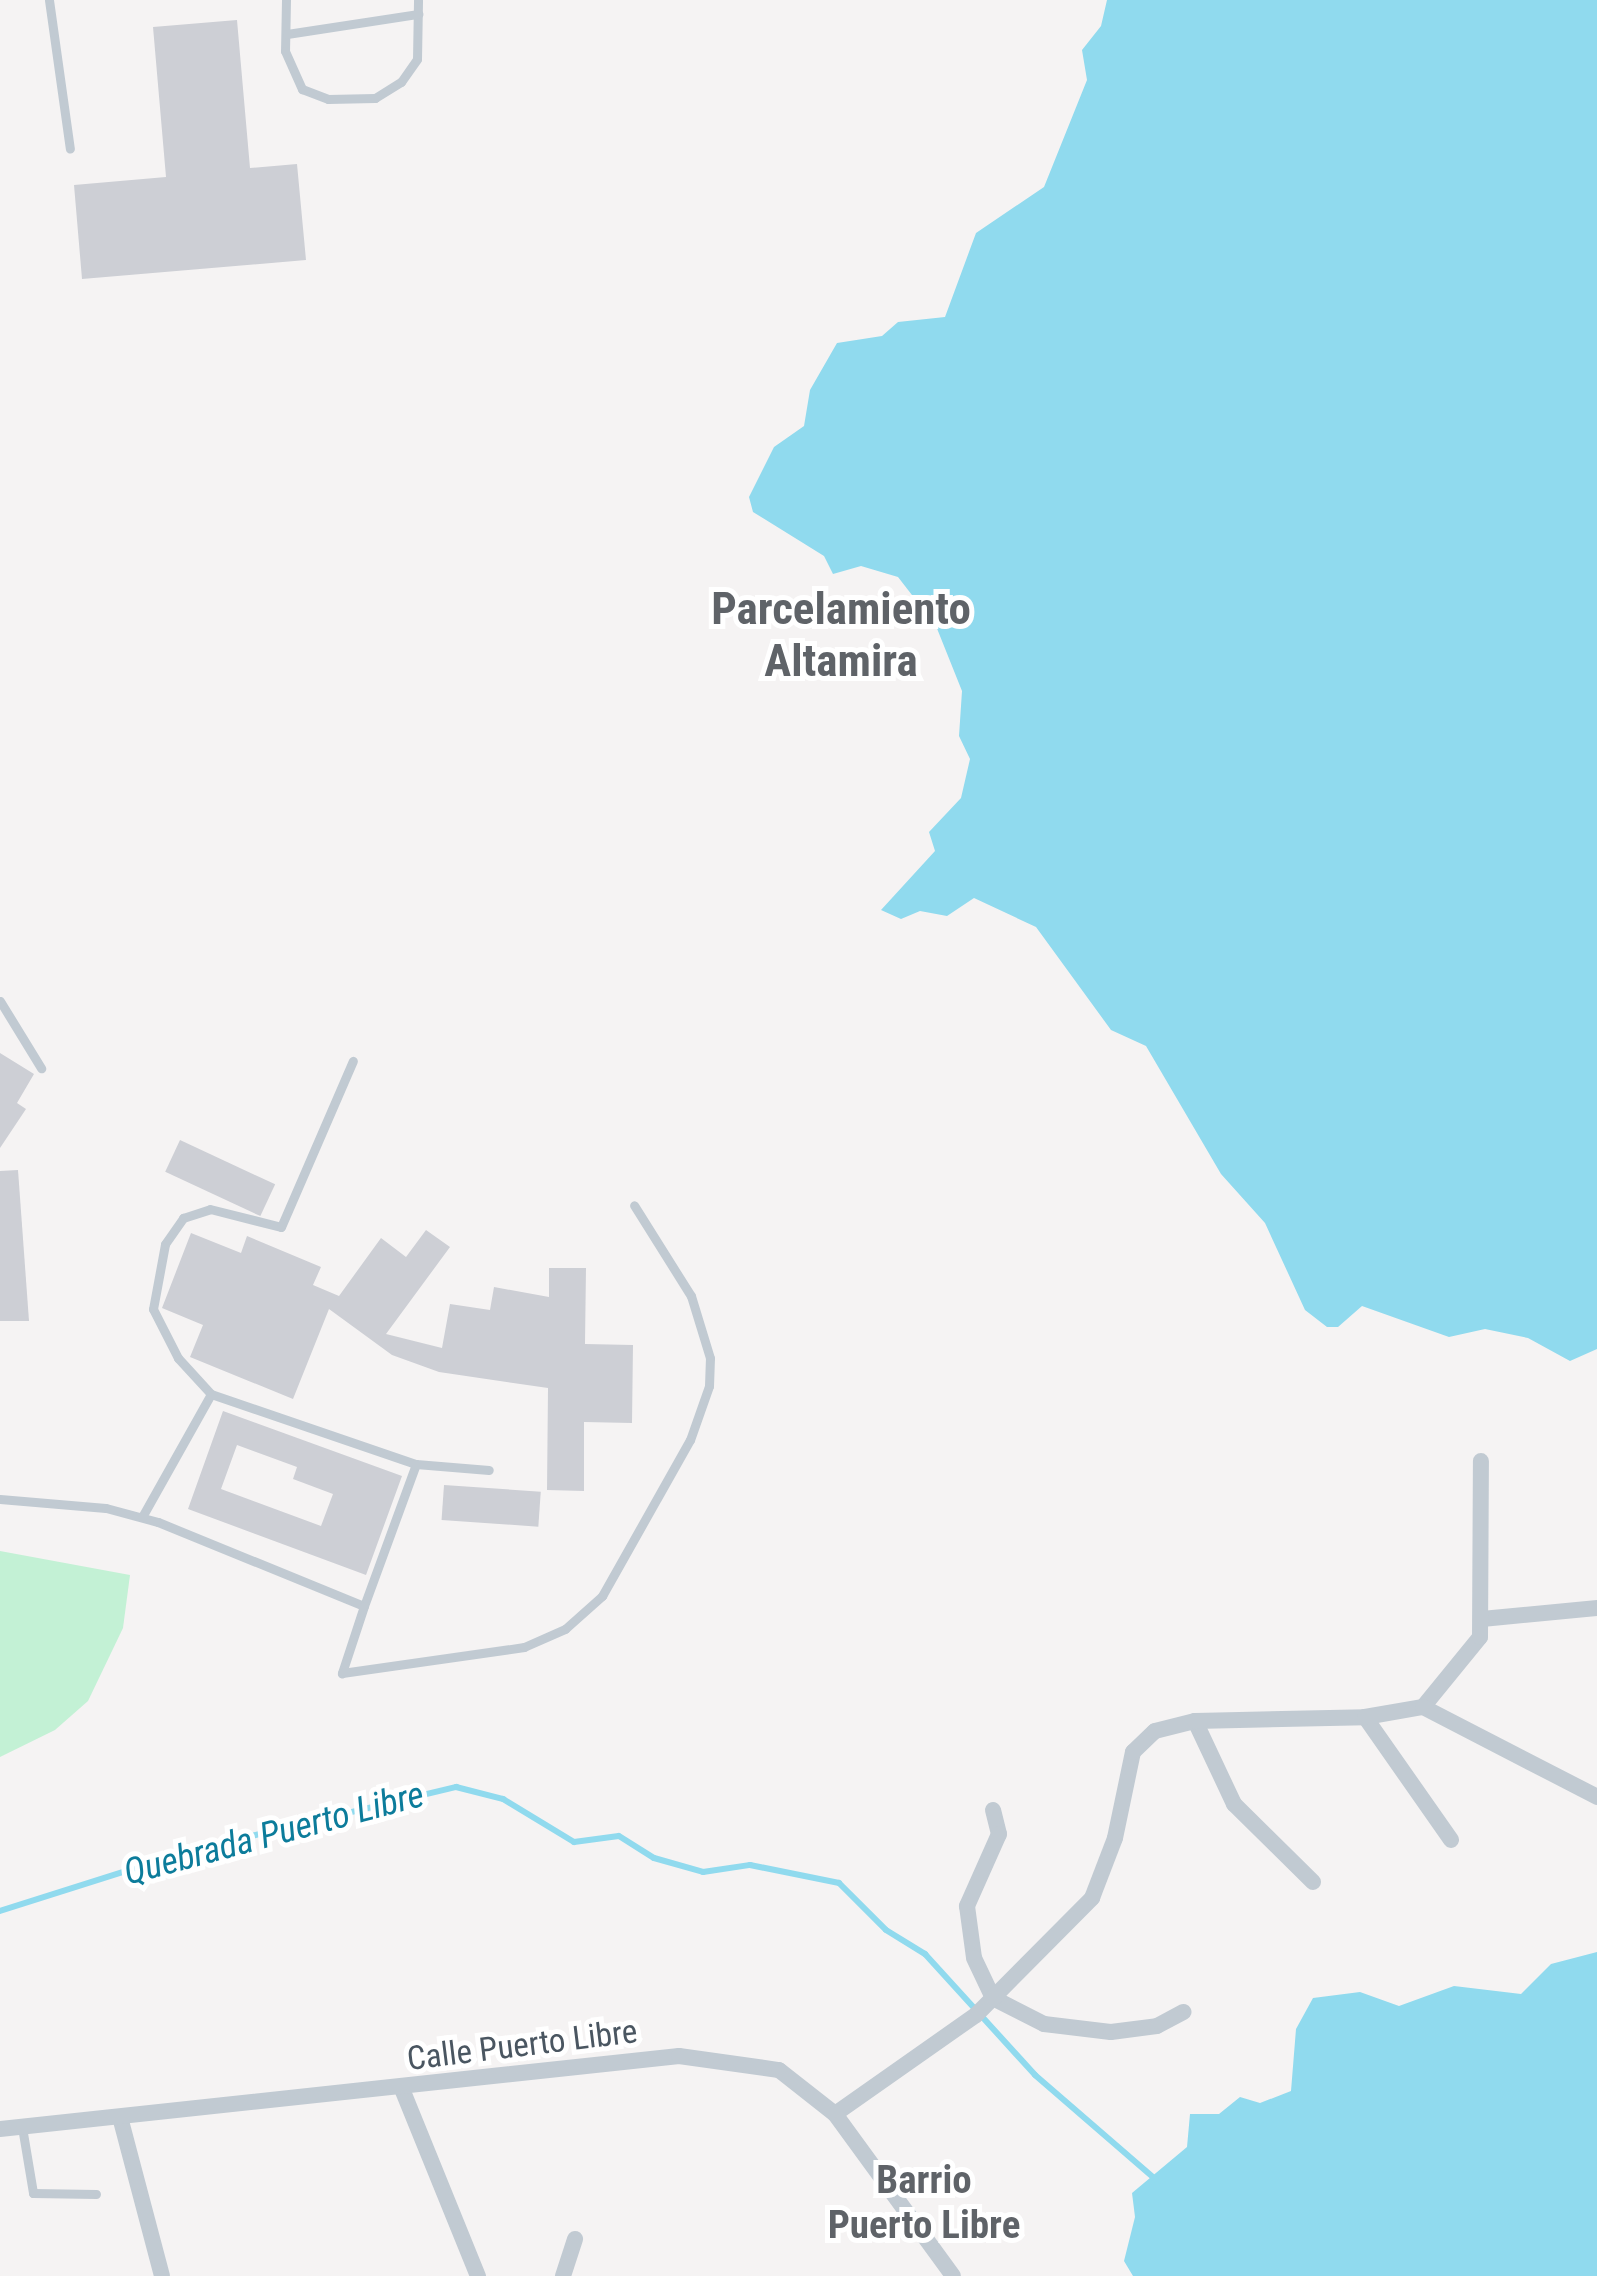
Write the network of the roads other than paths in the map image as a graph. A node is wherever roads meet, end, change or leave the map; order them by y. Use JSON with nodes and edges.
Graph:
{"nodes":[{"id":1,"x":49,"y":0,"type":"edge"},
{"id":2,"x":286,"y":0,"type":"edge"},
{"id":3,"x":418,"y":0,"type":"edge"},
{"id":4,"x":418,"y":14,"type":"junction"},
{"id":5,"x":286,"y":34,"type":"junction"},
{"id":6,"x":70,"y":149,"type":"dead end"},
{"id":7,"x":0,"y":1001,"type":"edge"},
{"id":8,"x":353,"y":1061,"type":"dead end"},
{"id":9,"x":41,"y":1069,"type":"dead end"},
{"id":10,"x":634,"y":1205,"type":"dead end"},
{"id":11,"x":211,"y":1394,"type":"junction"},
{"id":12,"x":1481,"y":1461,"type":"dead end"},
{"id":13,"x":416,"y":1464,"type":"junction"},
{"id":14,"x":489,"y":1470,"type":"dead end"},
{"id":15,"x":0,"y":1499,"type":"edge"},
{"id":16,"x":142,"y":1517,"type":"junction"},
{"id":17,"x":364,"y":1606,"type":"junction"},
{"id":18,"x":1597,"y":1608,"type":"edge"},
{"id":19,"x":1482,"y":1619,"type":"junction"},
{"id":20,"x":1423,"y":1707,"type":"junction"},
{"id":21,"x":1365,"y":1717,"type":"junction"},
{"id":22,"x":1195,"y":1721,"type":"junction"},
{"id":23,"x":1597,"y":1797,"type":"edge"},
{"id":24,"x":993,"y":1810,"type":"dead end"},
{"id":25,"x":1451,"y":1840,"type":"dead end"},
{"id":26,"x":1313,"y":1882,"type":"dead end"},
{"id":27,"x":993,"y":1998,"type":"junction"},
{"id":28,"x":1184,"y":2012,"type":"dead end"},
{"id":29,"x":402,"y":2089,"type":"junction"},
{"id":30,"x":835,"y":2114,"type":"junction"},
{"id":31,"x":120,"y":2117,"type":"junction"},
{"id":32,"x":22,"y":2127,"type":"junction"},
{"id":33,"x":0,"y":2129,"type":"edge"},
{"id":34,"x":96,"y":2194,"type":"dead end"},
{"id":35,"x":575,"y":2240,"type":"dead end"},
{"id":36,"x":162,"y":2276,"type":"edge"},
{"id":37,"x":478,"y":2276,"type":"edge"},
{"id":38,"x":563,"y":2276,"type":"edge"},
{"id":39,"x":953,"y":2276,"type":"edge"}],
"edges":[{"from":1,"to":6,"type":"lane"},
{"from":2,"to":5,"type":"lane"},
{"from":3,"to":4,"type":"lane"},
{"from":4,"to":5,"type":"lane"},
{"from":4,"to":5,"type":"lane"},
{"from":7,"to":9,"type":"lane"},
{"from":8,"to":11,"type":"lane"},
{"from":10,"to":17,"type":"lane"},
{"from":11,"to":13,"type":"lane"},
{"from":11,"to":16,"type":"lane"},
{"from":12,"to":19,"type":"street"},
{"from":13,"to":14,"type":"lane"},
{"from":13,"to":17,"type":"lane"},
{"from":15,"to":16,"type":"lane"},
{"from":16,"to":17,"type":"lane"},
{"from":18,"to":19,"type":"street"},
{"from":19,"to":20,"type":"street"},
{"from":20,"to":21,"type":"street"},
{"from":20,"to":23,"type":"street"},
{"from":21,"to":22,"type":"street"},
{"from":21,"to":25,"type":"street"},
{"from":22,"to":26,"type":"street"},
{"from":22,"to":27,"type":"street"},
{"from":24,"to":27,"type":"street"},
{"from":27,"to":28,"type":"street"},
{"from":27,"to":30,"type":"street"},
{"from":29,"to":30,"type":"street","name":"Calle Puerto Libre"},
{"from":29,"to":31,"type":"street","name":"Calle Puerto Libre"},
{"from":29,"to":37,"type":"street"},
{"from":30,"to":39,"type":"street","name":"Calle Puerto Libre"},
{"from":31,"to":32,"type":"street","name":"Calle Puerto Libre"},
{"from":31,"to":36,"type":"street"},
{"from":32,"to":33,"type":"street","name":"Calle Puerto Libre"},
{"from":32,"to":34,"type":"lane"},
{"from":35,"to":38,"type":"street"}]}
